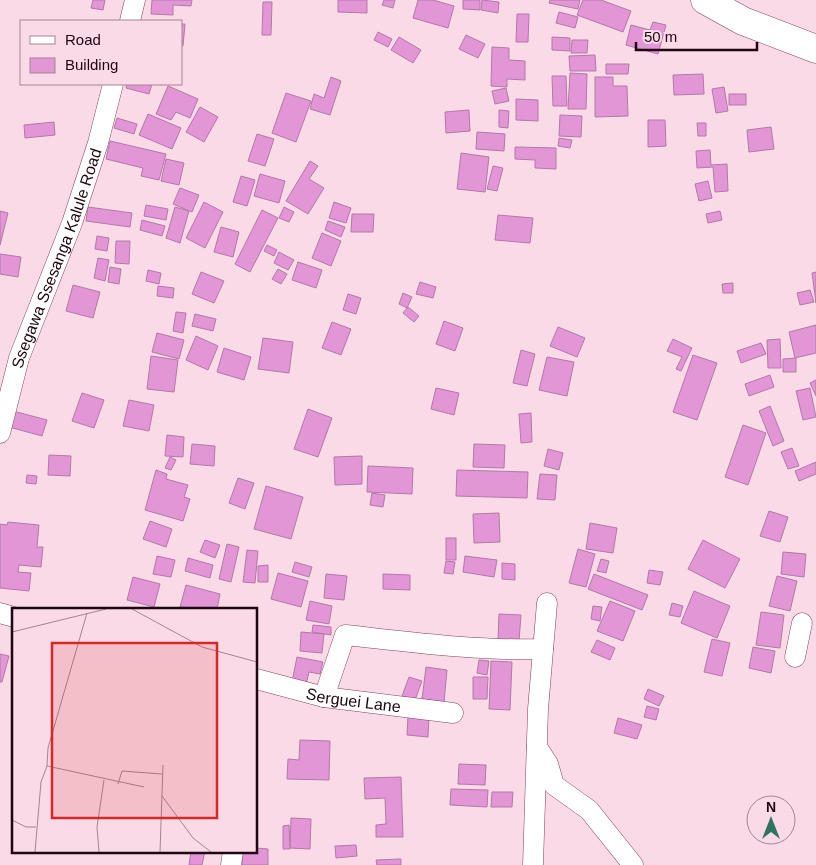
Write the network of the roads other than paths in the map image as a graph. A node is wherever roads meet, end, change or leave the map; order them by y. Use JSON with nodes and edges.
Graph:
{"nodes":[{"id":1,"x":135,"y":0,"type":"edge"},
{"id":2,"x":705,"y":0,"type":"edge"},
{"id":3,"x":130,"y":20,"type":"edge"},
{"id":4,"x":816,"y":49,"type":"edge"},
{"id":5,"x":113,"y":85,"type":"edge"},
{"id":6,"x":0,"y":433,"type":"edge"},
{"id":7,"x":547,"y":604,"type":"dead end"},
{"id":8,"x":802,"y":623,"type":"dead end"},
{"id":9,"x":543,"y":649,"type":"junction"},
{"id":10,"x":795,"y":657,"type":"dead end"},
{"id":11,"x":258,"y":682,"type":"edge"},
{"id":12,"x":324,"y":697,"type":"junction"},
{"id":13,"x":453,"y":713,"type":"dead end"},
{"id":14,"x":536,"y":746,"type":"junction"},
{"id":15,"x":233,"y":852,"type":"edge"},
{"id":16,"x":231,"y":865,"type":"edge"},
{"id":17,"x":533,"y":865,"type":"edge"},
{"id":18,"x":633,"y":865,"type":"edge"}],
"edges":[{"from":1,"to":3,"type":"street"},
{"from":2,"to":4,"type":"main road"},
{"from":5,"to":6,"type":"street","name":"Ssegawa Ssesanga Kalule Road"},
{"from":7,"to":9,"type":"street"},
{"from":8,"to":10,"type":"street"},
{"from":9,"to":12,"type":"street"},
{"from":9,"to":14,"type":"street"},
{"from":11,"to":12,"type":"street","name":"Serguei Lane"},
{"from":12,"to":13,"type":"street","name":"Serguei Lane"},
{"from":14,"to":17,"type":"street"},
{"from":14,"to":18,"type":"street"},
{"from":15,"to":16,"type":"street"}]}
